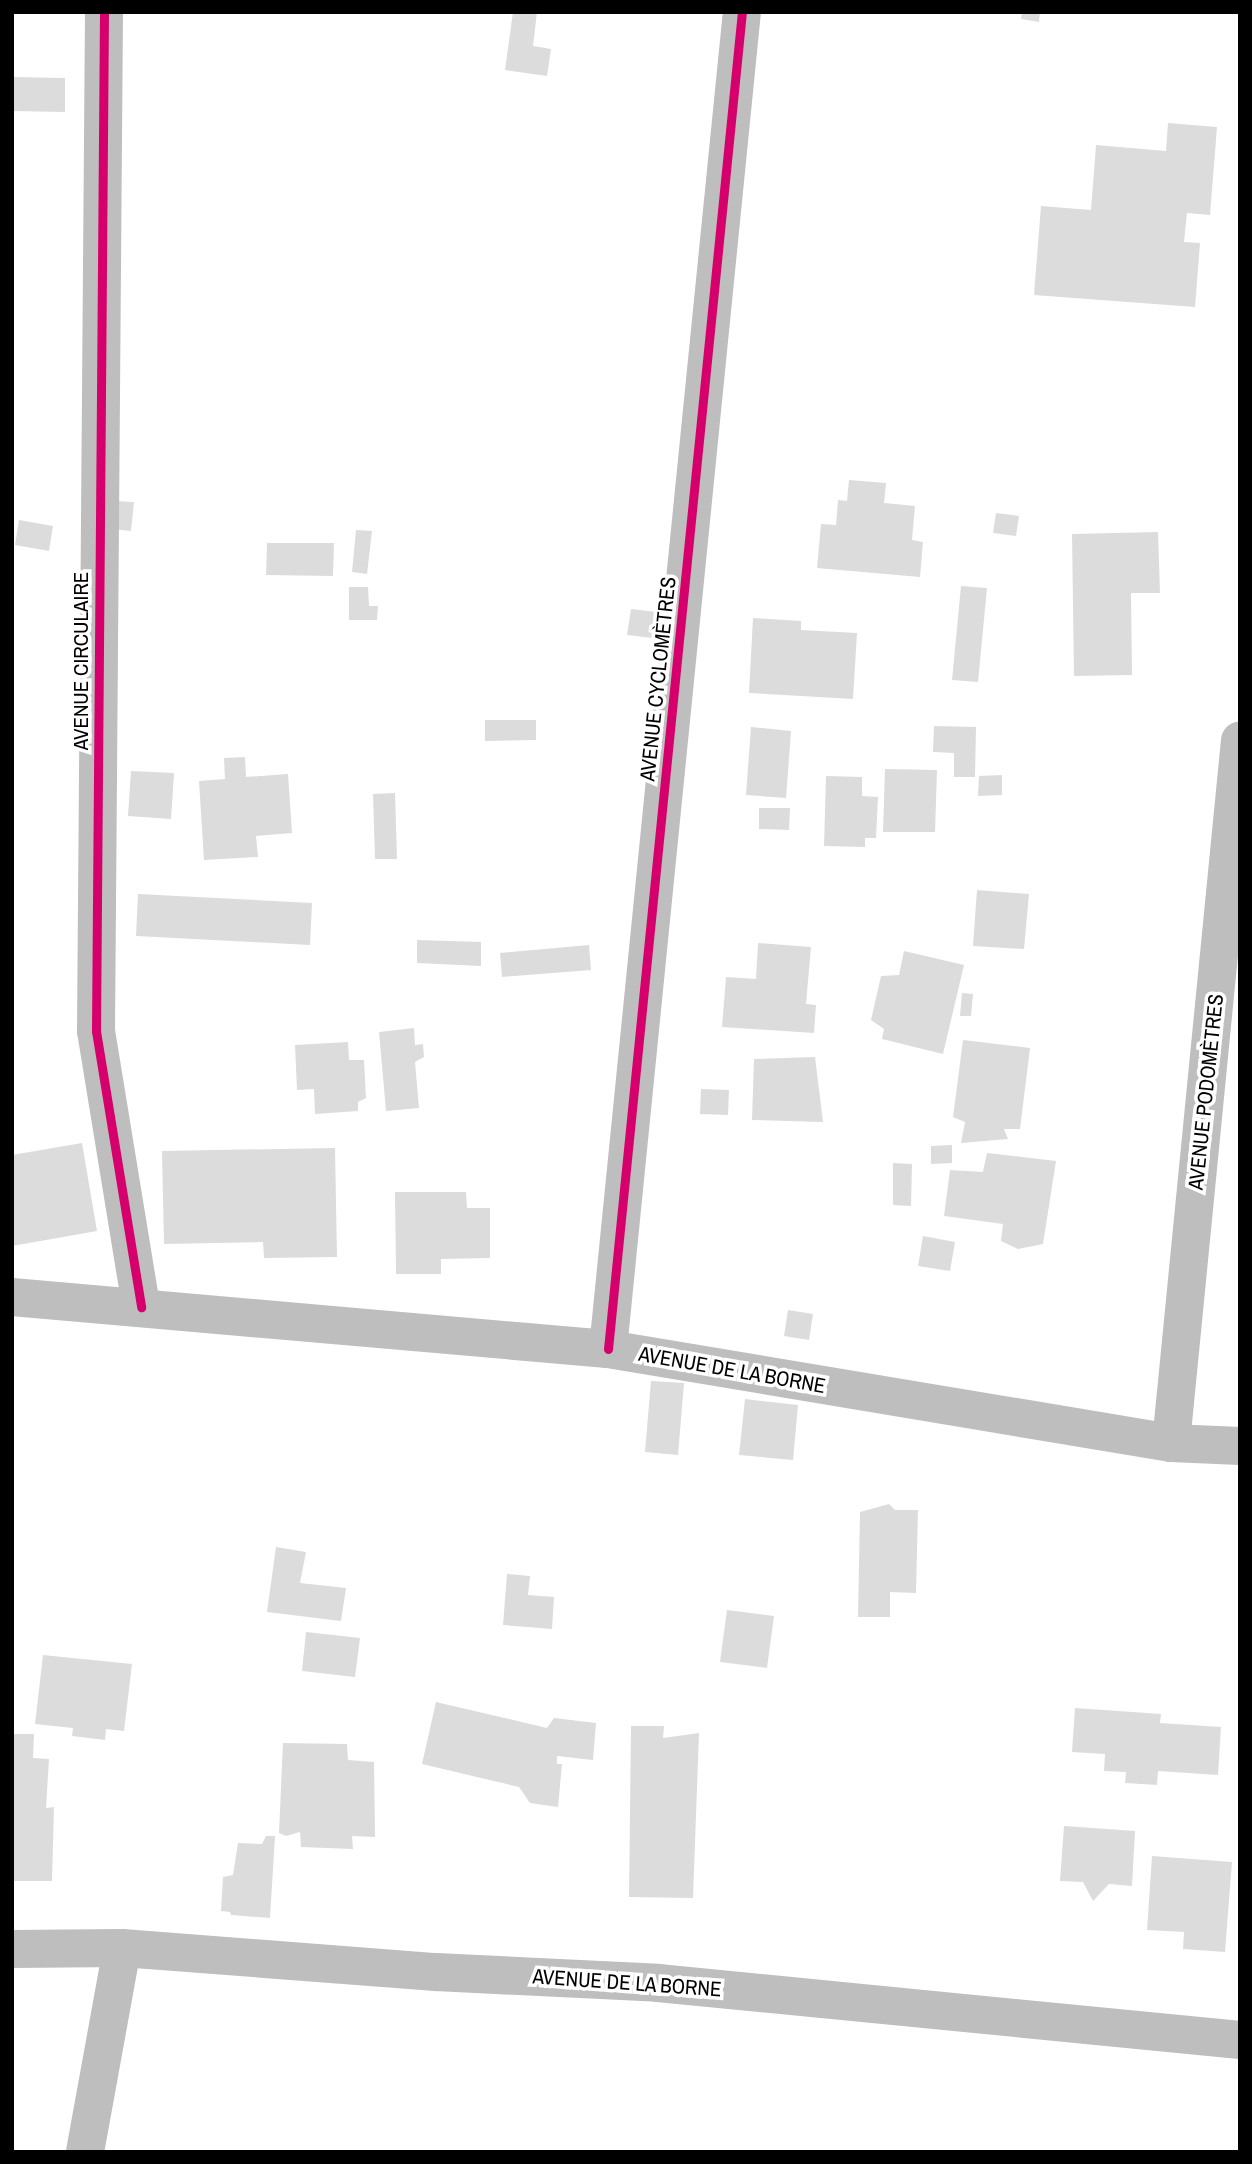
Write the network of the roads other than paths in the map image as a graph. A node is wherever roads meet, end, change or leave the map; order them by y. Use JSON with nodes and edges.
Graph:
{"nodes":[{"id":1,"x":104,"y":12,"type":"edge"},
{"id":2,"x":742,"y":12,"type":"edge"},
{"id":3,"x":1240,"y":740,"type":"edge"},
{"id":4,"x":12,"y":1297,"type":"edge"},
{"id":5,"x":141,"y":1307,"type":"junction"},
{"id":6,"x":608,"y":1349,"type":"junction"},
{"id":7,"x":1171,"y":1443,"type":"junction"},
{"id":8,"x":1240,"y":1446,"type":"edge"},
{"id":9,"x":122,"y":1948,"type":"junction"},
{"id":10,"x":12,"y":1949,"type":"edge"},
{"id":11,"x":1240,"y":2040,"type":"edge"},
{"id":12,"x":85,"y":2152,"type":"edge"}],
"edges":[{"from":1,"to":5,"type":"street","name":"AVENUE CIRCULAIRE"},
{"from":2,"to":6,"type":"street","name":"AVENUE CYCLOMÈTRES"},
{"from":3,"to":7,"type":"street","name":"AVENUE PODOMÈTRES"},
{"from":4,"to":5,"type":"street","name":"AVENUE DE LA BORNE"},
{"from":5,"to":6,"type":"street","name":"AVENUE DE LA BORNE"},
{"from":6,"to":7,"type":"street","name":"AVENUE DE LA BORNE"},
{"from":7,"to":8,"type":"street","name":"AVENUE DE LA BORNE"},
{"from":9,"to":10,"type":"street","name":"AVENUE DE LA BORNE"},
{"from":9,"to":11,"type":"street","name":"AVENUE DE LA BORNE"},
{"from":9,"to":12,"type":"street"}]}
